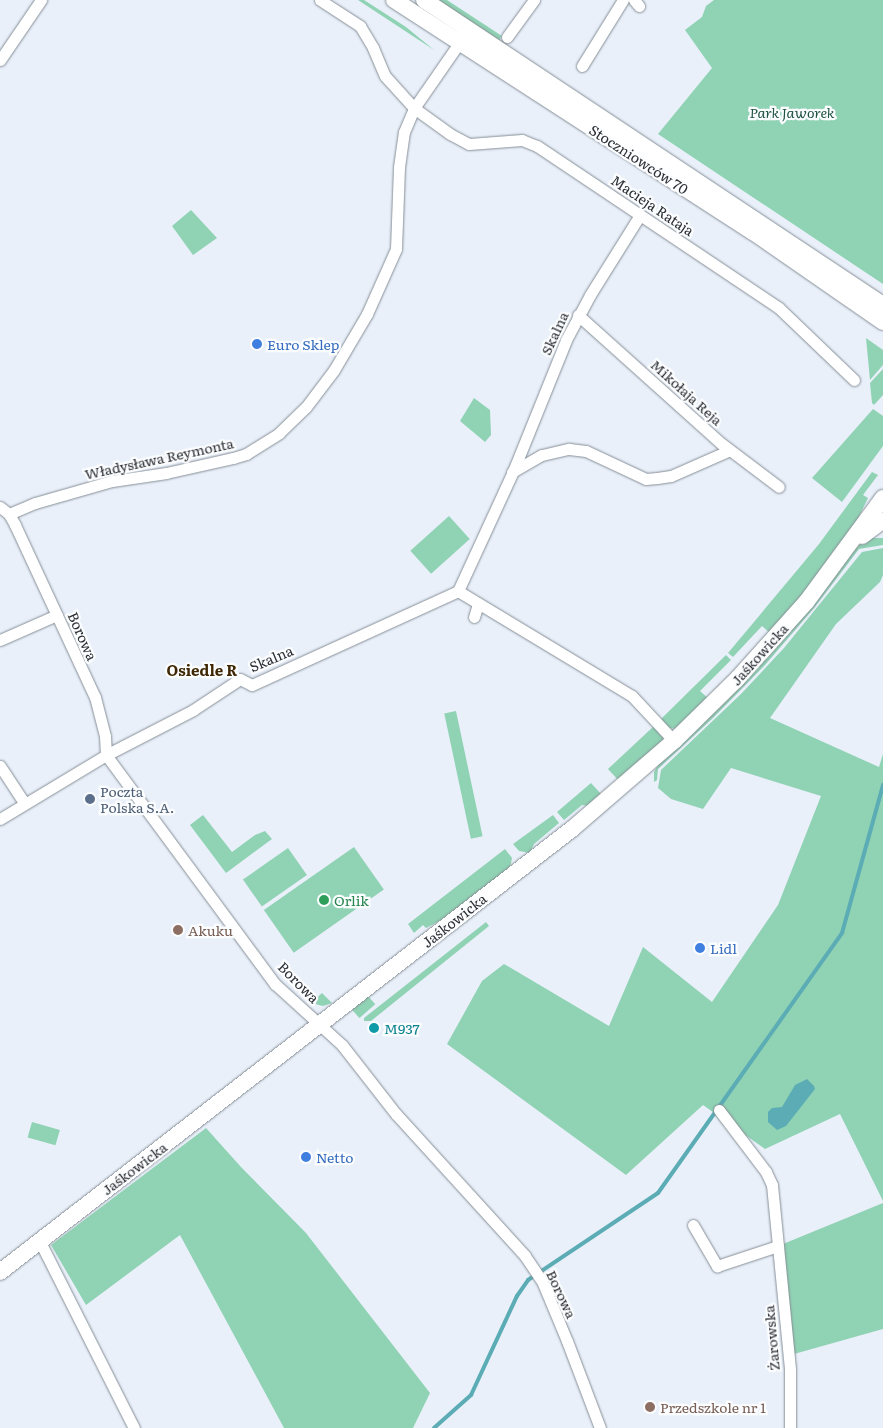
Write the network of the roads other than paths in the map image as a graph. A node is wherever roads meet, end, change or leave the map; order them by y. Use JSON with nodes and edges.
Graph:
{"nodes":[{"id":1,"x":41,"y":0,"type":"edge"},
{"id":2,"x":320,"y":0,"type":"edge"},
{"id":3,"x":394,"y":0,"type":"edge"},
{"id":4,"x":424,"y":0,"type":"edge"},
{"id":5,"x":534,"y":0,"type":"edge"},
{"id":6,"x":623,"y":0,"type":"edge"},
{"id":7,"x":469,"y":29,"type":"junction"},
{"id":8,"x":506,"y":37,"type":"dead end"},
{"id":9,"x":459,"y":43,"type":"junction"},
{"id":10,"x":0,"y":60,"type":"edge"},
{"id":11,"x":582,"y":66,"type":"dead end"},
{"id":12,"x":414,"y":108,"type":"junction"},
{"id":13,"x":640,"y":215,"type":"junction"},
{"id":14,"x":883,"y":305,"type":"edge"},
{"id":15,"x":578,"y":315,"type":"junction"},
{"id":16,"x":883,"y":322,"type":"edge"},
{"id":17,"x":854,"y":380,"type":"dead end"},
{"id":18,"x":730,"y":450,"type":"junction"},
{"id":19,"x":512,"y":472,"type":"junction"},
{"id":20,"x":779,"y":486,"type":"dead end"},
{"id":21,"x":883,"y":498,"type":"edge"},
{"id":22,"x":4,"y":510,"type":"edge"},
{"id":23,"x":883,"y":520,"type":"edge"},
{"id":24,"x":866,"y":532,"type":"junction"},
{"id":25,"x":883,"y":533,"type":"edge"},
{"id":26,"x":836,"y":563,"type":"junction"},
{"id":27,"x":458,"y":591,"type":"junction"},
{"id":28,"x":478,"y":604,"type":"junction"},
{"id":29,"x":58,"y":616,"type":"junction"},
{"id":30,"x":474,"y":617,"type":"dead end"},
{"id":31,"x":0,"y":640,"type":"edge"},
{"id":32,"x":674,"y":741,"type":"junction"},
{"id":33,"x":106,"y":756,"type":"junction"},
{"id":34,"x":0,"y":766,"type":"edge"},
{"id":35,"x":25,"y":804,"type":"junction"},
{"id":36,"x":0,"y":819,"type":"edge"},
{"id":37,"x":320,"y":1023,"type":"junction"},
{"id":38,"x":719,"y":1110,"type":"dead end"},
{"id":39,"x":694,"y":1224,"type":"dead end"},
{"id":40,"x":39,"y":1240,"type":"junction"},
{"id":41,"x":778,"y":1246,"type":"junction"},
{"id":42,"x":0,"y":1272,"type":"edge"},
{"id":43,"x":134,"y":1428,"type":"edge"},
{"id":44,"x":600,"y":1428,"type":"edge"},
{"id":45,"x":790,"y":1428,"type":"edge"}],
"edges":[{"from":1,"to":10,"type":"street"},
{"from":2,"to":12,"type":"street"},
{"from":3,"to":9,"type":"street","name":"Stoczniowców 70"},
{"from":4,"to":7,"type":"street","name":"Stoczniowców 70"},
{"from":5,"to":8,"type":"street"},
{"from":6,"to":11,"type":"street"},
{"from":7,"to":9,"type":"street","name":"Władysława Reymonta"},
{"from":7,"to":14,"type":"street","name":"Stoczniowców 70"},
{"from":9,"to":12,"type":"street","name":"Władysława Reymonta"},
{"from":9,"to":16,"type":"street","name":"Stoczniowców 70"},
{"from":12,"to":13,"type":"street","name":"Macieja Rataja"},
{"from":12,"to":22,"type":"street","name":"Władysława Reymonta"},
{"from":13,"to":15,"type":"street","name":"Skalna"},
{"from":13,"to":17,"type":"street","name":"Macieja Rataja"},
{"from":15,"to":18,"type":"street","name":"Mikołaja Reja"},
{"from":15,"to":19,"type":"street","name":"Skalna"},
{"from":18,"to":19,"type":"street"},
{"from":18,"to":20,"type":"street","name":"Mikołaja Reja"},
{"from":19,"to":27,"type":"street","name":"Skalna"},
{"from":21,"to":26,"type":"street","name":"Jaśkowicka"},
{"from":22,"to":29,"type":"street","name":"Borowa"},
{"from":23,"to":24,"type":"street","name":"Jaśkowicka"},
{"from":24,"to":25,"type":"street"},
{"from":24,"to":26,"type":"street","name":"Jaśkowicka"},
{"from":26,"to":32,"type":"street","name":"Jaśkowicka"},
{"from":27,"to":28,"type":"street"},
{"from":27,"to":33,"type":"street","name":"Skalna"},
{"from":28,"to":30,"type":"street"},
{"from":28,"to":32,"type":"street"},
{"from":29,"to":31,"type":"street"},
{"from":29,"to":33,"type":"street","name":"Borowa"},
{"from":32,"to":37,"type":"street","name":"Jaśkowicka"},
{"from":33,"to":35,"type":"street","name":"Skalna"},
{"from":33,"to":37,"type":"street","name":"Borowa"},
{"from":34,"to":35,"type":"street"},
{"from":35,"to":36,"type":"street","name":"Skalna"},
{"from":37,"to":40,"type":"street","name":"Jaśkowicka"},
{"from":37,"to":44,"type":"street","name":"Borowa"},
{"from":38,"to":41,"type":"street","name":"Żarowska"},
{"from":39,"to":41,"type":"street"},
{"from":40,"to":42,"type":"street","name":"Jaśkowicka"},
{"from":40,"to":43,"type":"street"},
{"from":41,"to":45,"type":"street","name":"Żarowska"}]}
